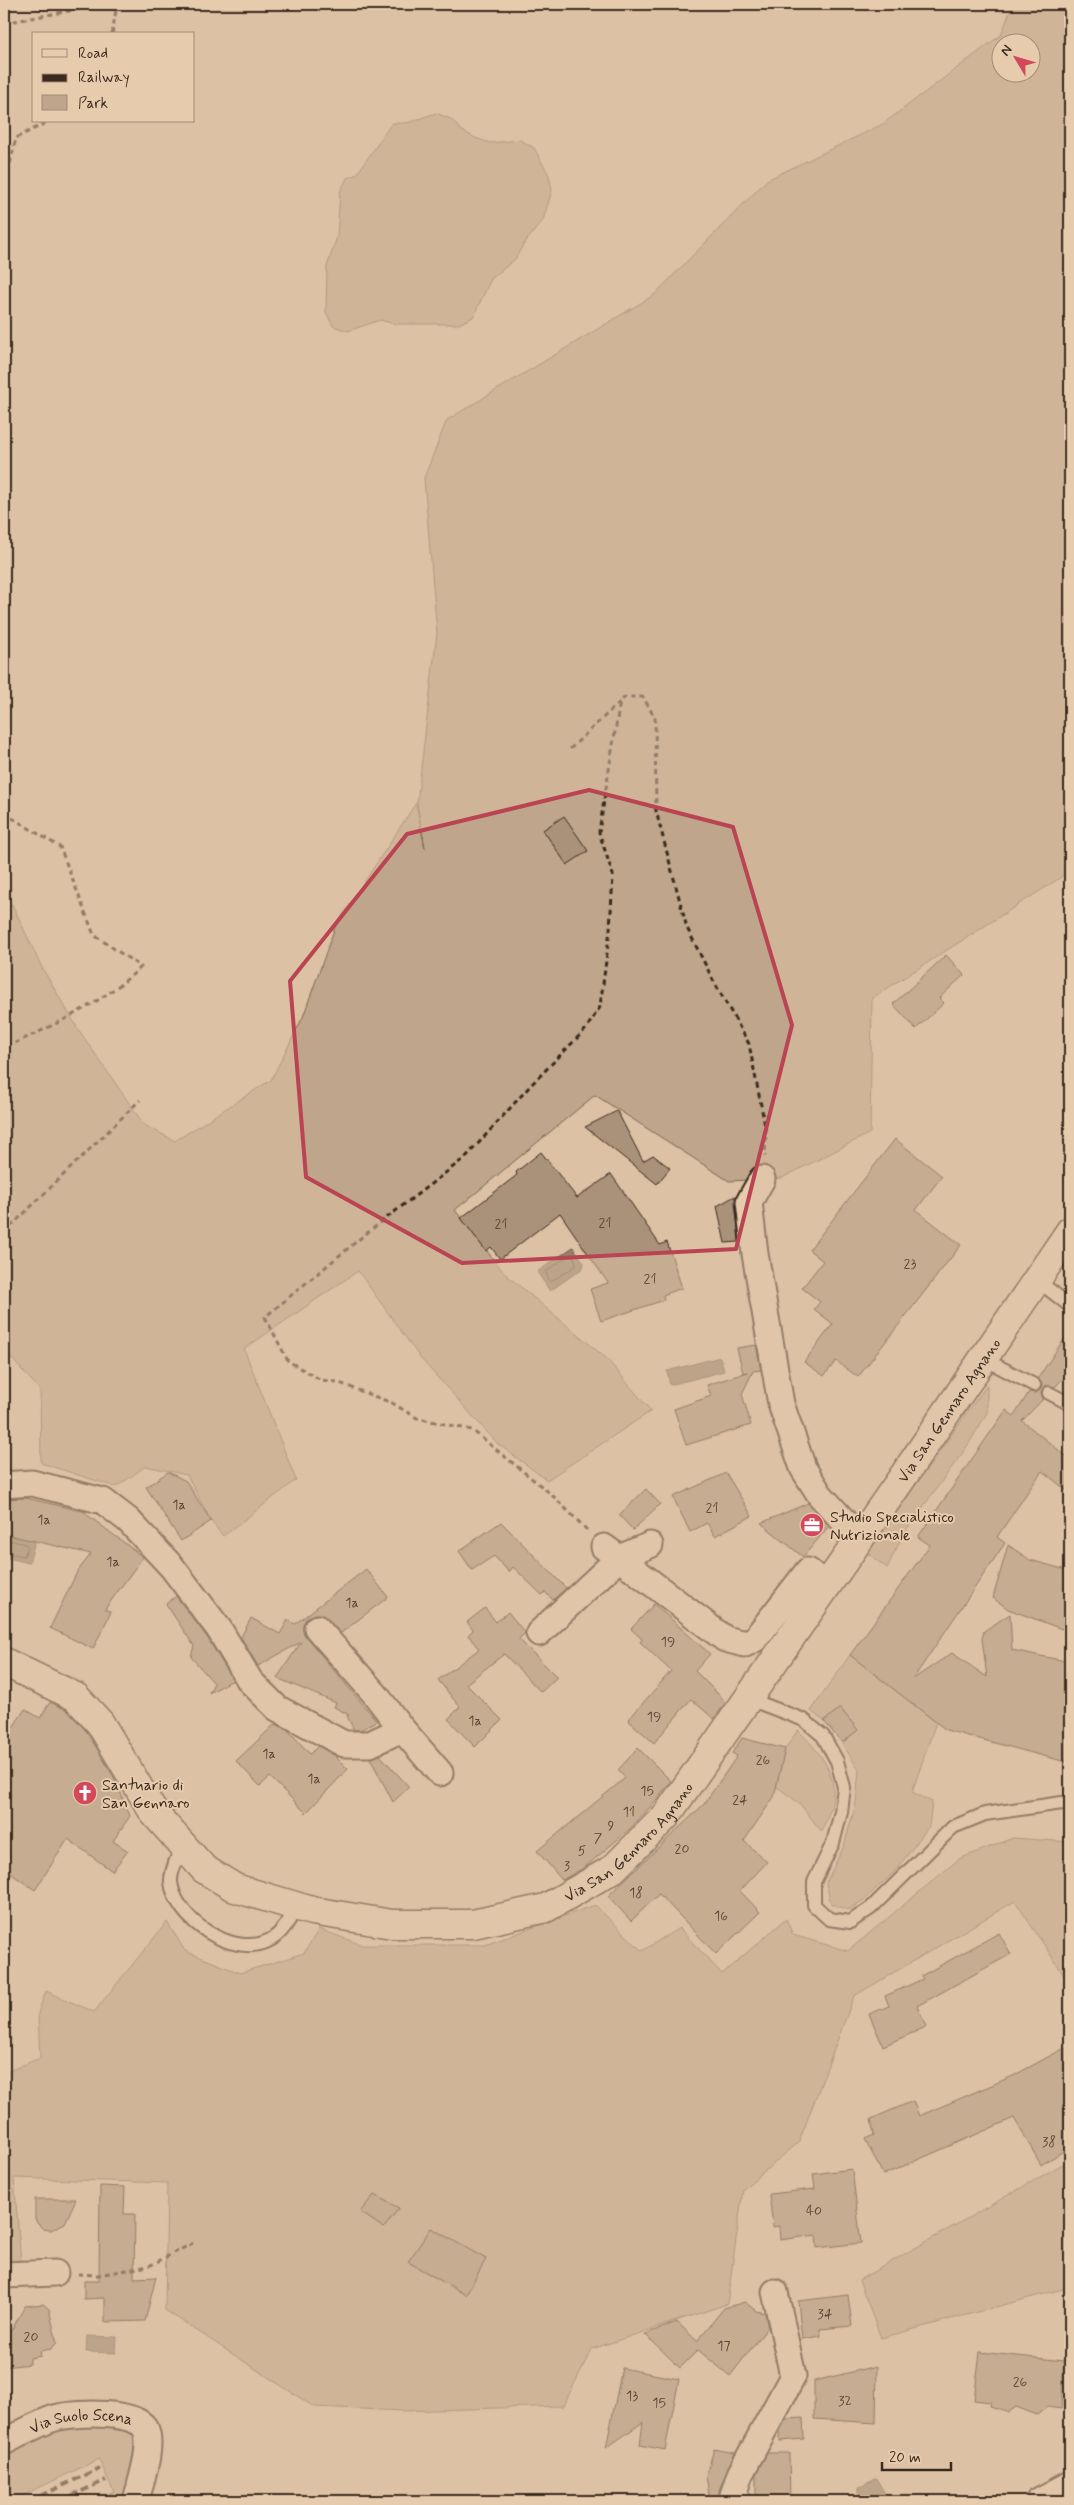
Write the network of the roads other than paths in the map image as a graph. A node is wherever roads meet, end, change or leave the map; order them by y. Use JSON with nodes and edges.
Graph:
{"nodes":[{"id":1,"x":762,"y":1179,"type":"road end"},
{"id":2,"x":1070,"y":1231,"type":"edge"},
{"id":3,"x":1037,"y":1280,"type":"junction"},
{"id":4,"x":1070,"y":1306,"type":"edge"},
{"id":5,"x":984,"y":1359,"type":"junction"},
{"id":6,"x":1034,"y":1385,"type":"dead end"},
{"id":7,"x":1049,"y":1393,"type":"dead end"},
{"id":8,"x":1070,"y":1404,"type":"edge"},
{"id":9,"x":4,"y":1485,"type":"edge"},
{"id":10,"x":860,"y":1538,"type":"junction"},
{"id":11,"x":650,"y":1545,"type":"dead end"},
{"id":12,"x":612,"y":1552,"type":"junction"},
{"id":13,"x":826,"y":1585,"type":"junction"},
{"id":14,"x":317,"y":1628,"type":"dead end"},
{"id":15,"x":539,"y":1633,"type":"dead end"},
{"id":16,"x":4,"y":1662,"type":"edge"},
{"id":17,"x":749,"y":1699,"type":"junction"},
{"id":18,"x":402,"y":1729,"type":"junction"},
{"id":19,"x":440,"y":1773,"type":"dead end"},
{"id":20,"x":1070,"y":1806,"type":"edge"},
{"id":21,"x":182,"y":1845,"type":"junction"},
{"id":22,"x":297,"y":1906,"type":"junction"},
{"id":23,"x":55,"y":2273,"type":"road end"},
{"id":24,"x":4,"y":2276,"type":"edge"},
{"id":25,"x":775,"y":2292,"type":"dead end"},
{"id":26,"x":4,"y":2442,"type":"edge"},
{"id":27,"x":1070,"y":2484,"type":"edge"},
{"id":28,"x":136,"y":2501,"type":"edge"},
{"id":29,"x":738,"y":2501,"type":"edge"},
{"id":30,"x":1038,"y":2501,"type":"edge"}],
"edges":[{"from":1,"to":10,"type":"street"},
{"from":2,"to":3,"type":"main road","name":"Via San Gennaro Agnano"},
{"from":3,"to":4,"type":"lane"},
{"from":3,"to":5,"type":"main road","name":"Via San Gennaro Agnano"},
{"from":5,"to":6,"type":"lane"},
{"from":5,"to":10,"type":"main road","name":"Via San Gennaro Agnano"},
{"from":7,"to":8,"type":"lane"},
{"from":9,"to":18,"type":"street"},
{"from":10,"to":13,"type":"main road","name":"Via San Gennaro Agnano"},
{"from":11,"to":12,"type":"street"},
{"from":12,"to":13,"type":"street"},
{"from":12,"to":15,"type":"street"},
{"from":13,"to":17,"type":"main road","name":"Via San Gennaro Agnano"},
{"from":14,"to":18,"type":"street"},
{"from":16,"to":21,"type":"main road","name":"Via San Gennaro Agnano"},
{"from":17,"to":20,"type":"lane"},
{"from":17,"to":22,"type":"main road","name":"Via San Gennaro Agnano"},
{"from":18,"to":19,"type":"street"},
{"from":21,"to":22,"type":"main road","name":"Via San Gennaro Agnano"},
{"from":21,"to":22,"type":"lane"},
{"from":23,"to":24,"type":"street"},
{"from":25,"to":29,"type":"street"},
{"from":26,"to":28,"type":"street","name":"Via Suolo Scena"},
{"from":27,"to":30,"type":"street"}]}
